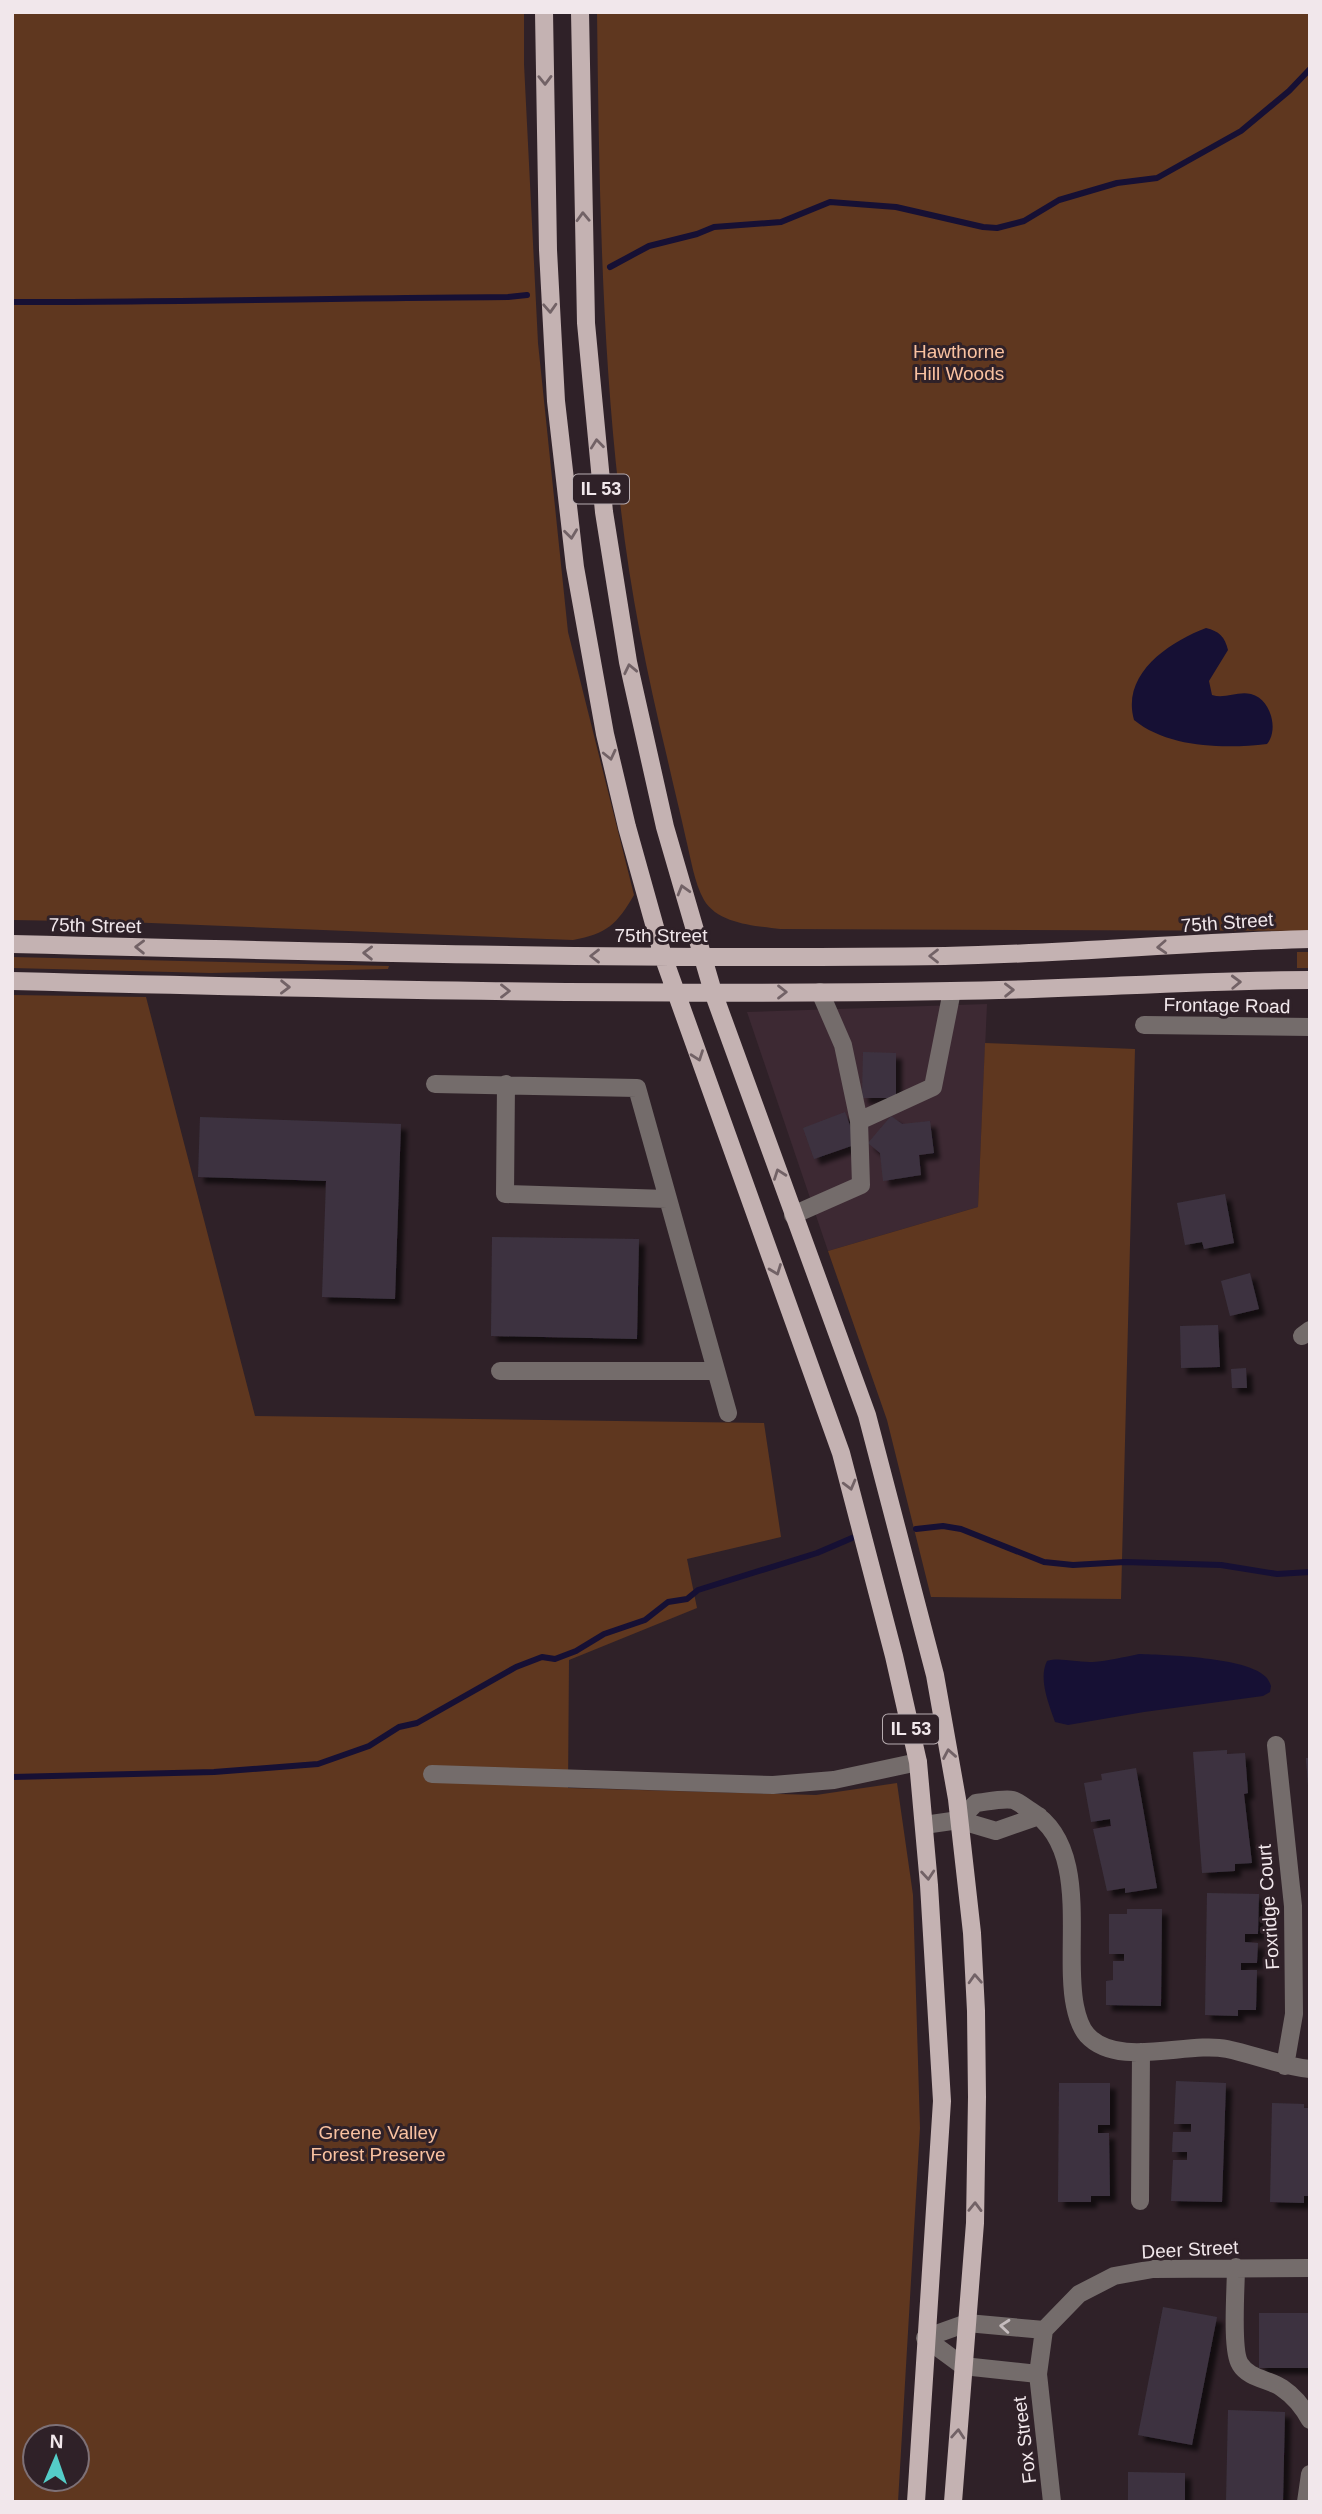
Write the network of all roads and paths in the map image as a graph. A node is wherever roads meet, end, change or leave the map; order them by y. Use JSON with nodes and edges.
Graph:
{"nodes":[{"id":1,"x":544,"y":12,"type":"edge"},
{"id":2,"x":580,"y":12,"type":"edge"},
{"id":3,"x":1310,"y":939,"type":"edge"},
{"id":4,"x":12,"y":944,"type":"edge"},
{"id":5,"x":702,"y":955,"type":"junction"},
{"id":6,"x":663,"y":956,"type":"junction"},
{"id":7,"x":1310,"y":980,"type":"edge"},
{"id":8,"x":12,"y":981,"type":"edge"},
{"id":9,"x":952,"y":991,"type":"junction"},
{"id":10,"x":675,"y":992,"type":"junction"},
{"id":11,"x":713,"y":992,"type":"junction"},
{"id":12,"x":820,"y":992,"type":"junction"},
{"id":13,"x":1144,"y":1025,"type":"dead end"},
{"id":14,"x":1310,"y":1027,"type":"edge"},
{"id":15,"x":435,"y":1084,"type":"dead end"},
{"id":16,"x":506,"y":1084,"type":"junction"},
{"id":17,"x":859,"y":1121,"type":"junction"},
{"id":18,"x":667,"y":1199,"type":"junction"},
{"id":19,"x":793,"y":1215,"type":"junction"},
{"id":20,"x":500,"y":1371,"type":"dead end"},
{"id":21,"x":716,"y":1371,"type":"junction"},
{"id":22,"x":728,"y":1413,"type":"dead end"},
{"id":23,"x":1276,"y":1745,"type":"dead end"},
{"id":24,"x":918,"y":1762,"type":"junction"},
{"id":25,"x":432,"y":1774,"type":"dead end"},
{"id":26,"x":1039,"y":1816,"type":"junction"},
{"id":27,"x":959,"y":1820,"type":"junction"},
{"id":28,"x":923,"y":1825,"type":"junction"},
{"id":29,"x":1141,"y":2052,"type":"junction"},
{"id":30,"x":1285,"y":2066,"type":"junction"},
{"id":31,"x":1310,"y":2069,"type":"edge"},
{"id":32,"x":1140,"y":2202,"type":"dead end"},
{"id":33,"x":1236,"y":2267,"type":"junction"},
{"id":34,"x":1310,"y":2268,"type":"edge"},
{"id":35,"x":967,"y":2323,"type":"junction"},
{"id":36,"x":1044,"y":2330,"type":"junction"},
{"id":37,"x":925,"y":2338,"type":"junction"},
{"id":38,"x":962,"y":2366,"type":"junction"},
{"id":39,"x":1038,"y":2374,"type":"junction"},
{"id":40,"x":1310,"y":2420,"type":"edge"},
{"id":41,"x":1310,"y":2474,"type":"edge"},
{"id":42,"x":916,"y":2502,"type":"edge"},
{"id":43,"x":953,"y":2502,"type":"edge"},
{"id":44,"x":1052,"y":2502,"type":"edge"},
{"id":45,"x":1306,"y":2502,"type":"edge"}],
"edges":[{"from":1,"to":6,"type":"main road","number":"IL 53","one_way":true},
{"from":5,"to":2,"type":"main road","number":"IL 53","one_way":true},
{"from":3,"to":5,"type":"main road","name":"75th Street","one_way":true},
{"from":6,"to":4,"type":"main road","name":"75th Street","one_way":true},
{"from":5,"to":6,"type":"main road","name":"75th Street"},
{"from":5,"to":11,"type":"main road","number":"IL 53"},
{"from":6,"to":10,"type":"main road","number":"IL 53"},
{"from":9,"to":7,"type":"main road","one_way":true},
{"from":8,"to":10,"type":"main road","one_way":true},
{"from":9,"to":12,"type":"main road"},
{"from":9,"to":17,"type":"street"},
{"from":10,"to":11,"type":"main road"},
{"from":10,"to":24,"type":"main road","number":"IL 53","one_way":true},
{"from":11,"to":12,"type":"main road","one_way":true},
{"from":19,"to":11,"type":"main road","number":"IL 53","one_way":true},
{"from":12,"to":17,"type":"street"},
{"from":13,"to":14,"type":"street","name":"Frontage Road"},
{"from":15,"to":16,"type":"street"},
{"from":16,"to":18,"type":"street"},
{"from":16,"to":18,"type":"street"},
{"from":17,"to":19,"type":"street"},
{"from":18,"to":21,"type":"street"},
{"from":27,"to":19,"type":"main road","number":"IL 53","one_way":true},
{"from":20,"to":21,"type":"street"},
{"from":21,"to":22,"type":"street"},
{"from":23,"to":30,"type":"street","name":"Foxridge Court"},
{"from":24,"to":25,"type":"street"},
{"from":24,"to":28,"type":"main road","number":"IL 53"},
{"from":26,"to":27,"type":"street"},
{"from":26,"to":27,"type":"street"},
{"from":26,"to":29,"type":"street"},
{"from":27,"to":28,"type":"street"},
{"from":35,"to":27,"type":"main road","number":"IL 53","one_way":true},
{"from":28,"to":37,"type":"main road","number":"IL 53","one_way":true},
{"from":29,"to":30,"type":"street"},
{"from":29,"to":32,"type":"street"},
{"from":30,"to":31,"type":"street"},
{"from":33,"to":34,"type":"street","name":"Deer Street"},
{"from":33,"to":36,"type":"street","name":"Deer Street"},
{"from":33,"to":40,"type":"street"},
{"from":36,"to":35,"type":"street","one_way":true},
{"from":35,"to":37,"type":"street"},
{"from":35,"to":38,"type":"main road","number":"IL 53"},
{"from":36,"to":39,"type":"street"},
{"from":37,"to":38,"type":"street"},
{"from":37,"to":42,"type":"main road","number":"IL 53"},
{"from":38,"to":39,"type":"street"},
{"from":43,"to":38,"type":"main road","number":"IL 53","one_way":true},
{"from":39,"to":44,"type":"street","name":"Fox Street"},
{"from":41,"to":45,"type":"street"}]}
